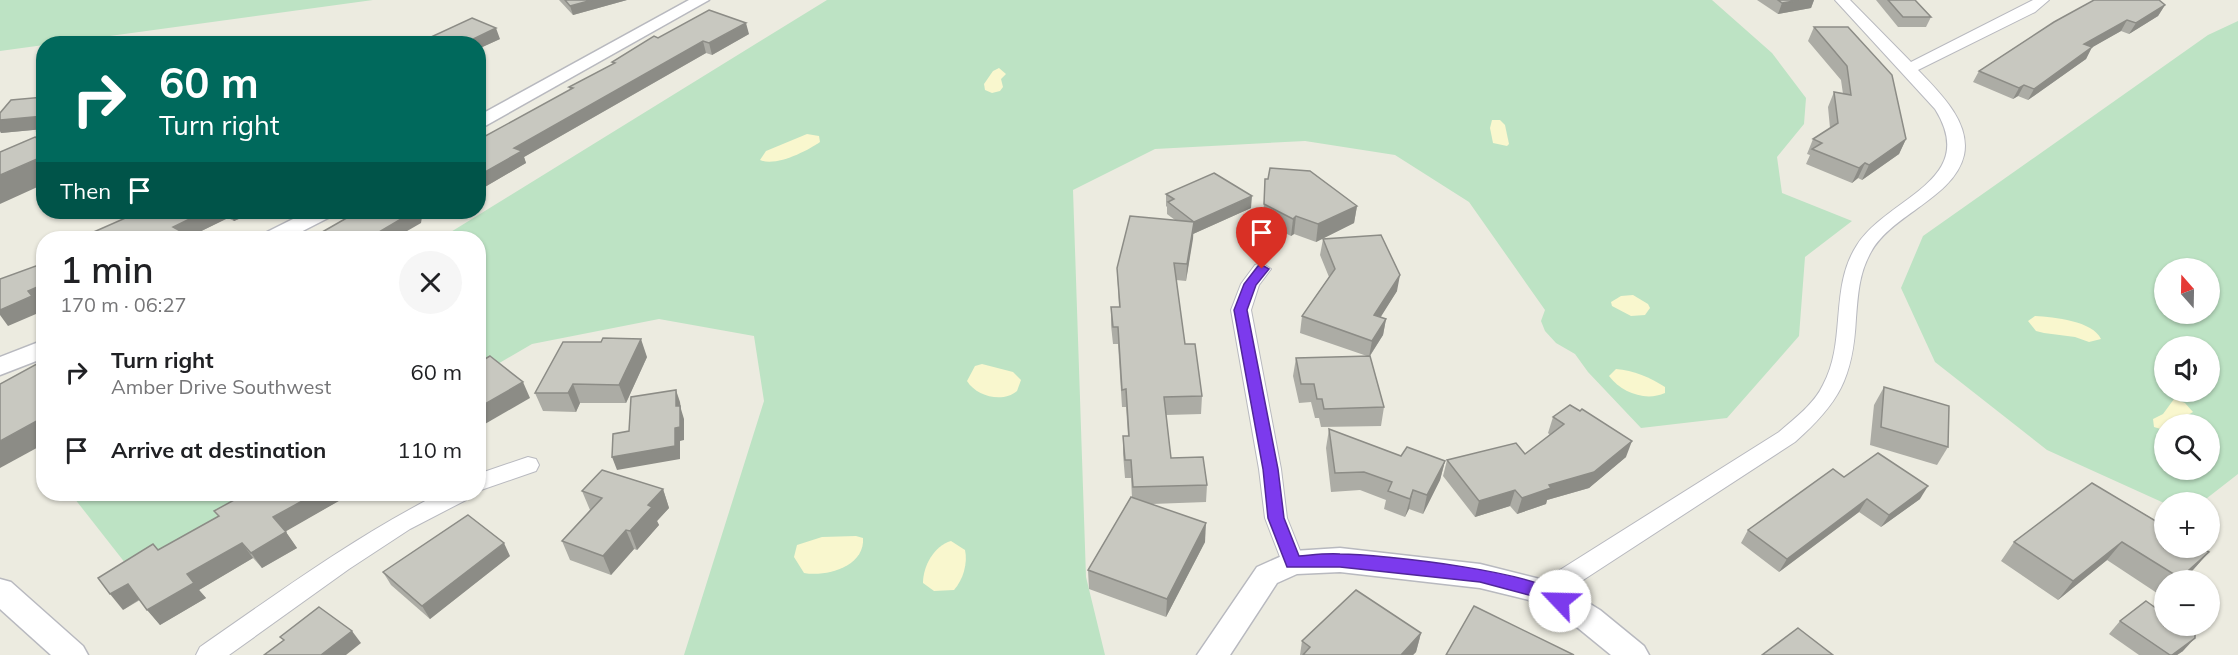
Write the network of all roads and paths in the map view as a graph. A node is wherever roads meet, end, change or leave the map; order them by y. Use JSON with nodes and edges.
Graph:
{"nodes":[{"id":1,"x":701,"y":0,"type":"edge"},
{"id":2,"x":1842,"y":0,"type":"edge"},
{"id":3,"x":2042,"y":0,"type":"edge"},
{"id":4,"x":1909,"y":69,"type":"junction"},
{"id":5,"x":486,"y":120,"type":"edge"},
{"id":6,"x":309,"y":219,"type":"edge"},
{"id":7,"x":286,"y":231,"type":"edge"},
{"id":8,"x":1262,"y":269,"type":"dead end"},
{"id":9,"x":36,"y":351,"type":"edge"},
{"id":10,"x":0,"y":367,"type":"edge"},
{"id":11,"x":528,"y":465,"type":"dead end"},
{"id":12,"x":486,"y":480,"type":"edge"},
{"id":13,"x":444,"y":501,"type":"edge"},
{"id":14,"x":1293,"y":563,"type":"junction"},
{"id":15,"x":0,"y":591,"type":"edge"},
{"id":16,"x":1545,"y":592,"type":"junction"},
{"id":17,"x":72,"y":655,"type":"edge"},
{"id":18,"x":209,"y":655,"type":"edge"},
{"id":19,"x":1213,"y":655,"type":"edge"},
{"id":20,"x":1633,"y":655,"type":"edge"}],
"edges":[{"from":1,"to":5,"type":"street"},
{"from":2,"to":4,"type":"street"},
{"from":3,"to":4,"type":"street"},
{"from":4,"to":16,"type":"street"},
{"from":6,"to":7,"type":"street"},
{"from":8,"to":14,"type":"street"},
{"from":9,"to":10,"type":"street"},
{"from":11,"to":12,"type":"street"},
{"from":13,"to":18,"type":"street"},
{"from":14,"to":16,"type":"street"},
{"from":14,"to":19,"type":"street"},
{"from":15,"to":17,"type":"street"},
{"from":16,"to":20,"type":"street"}]}
